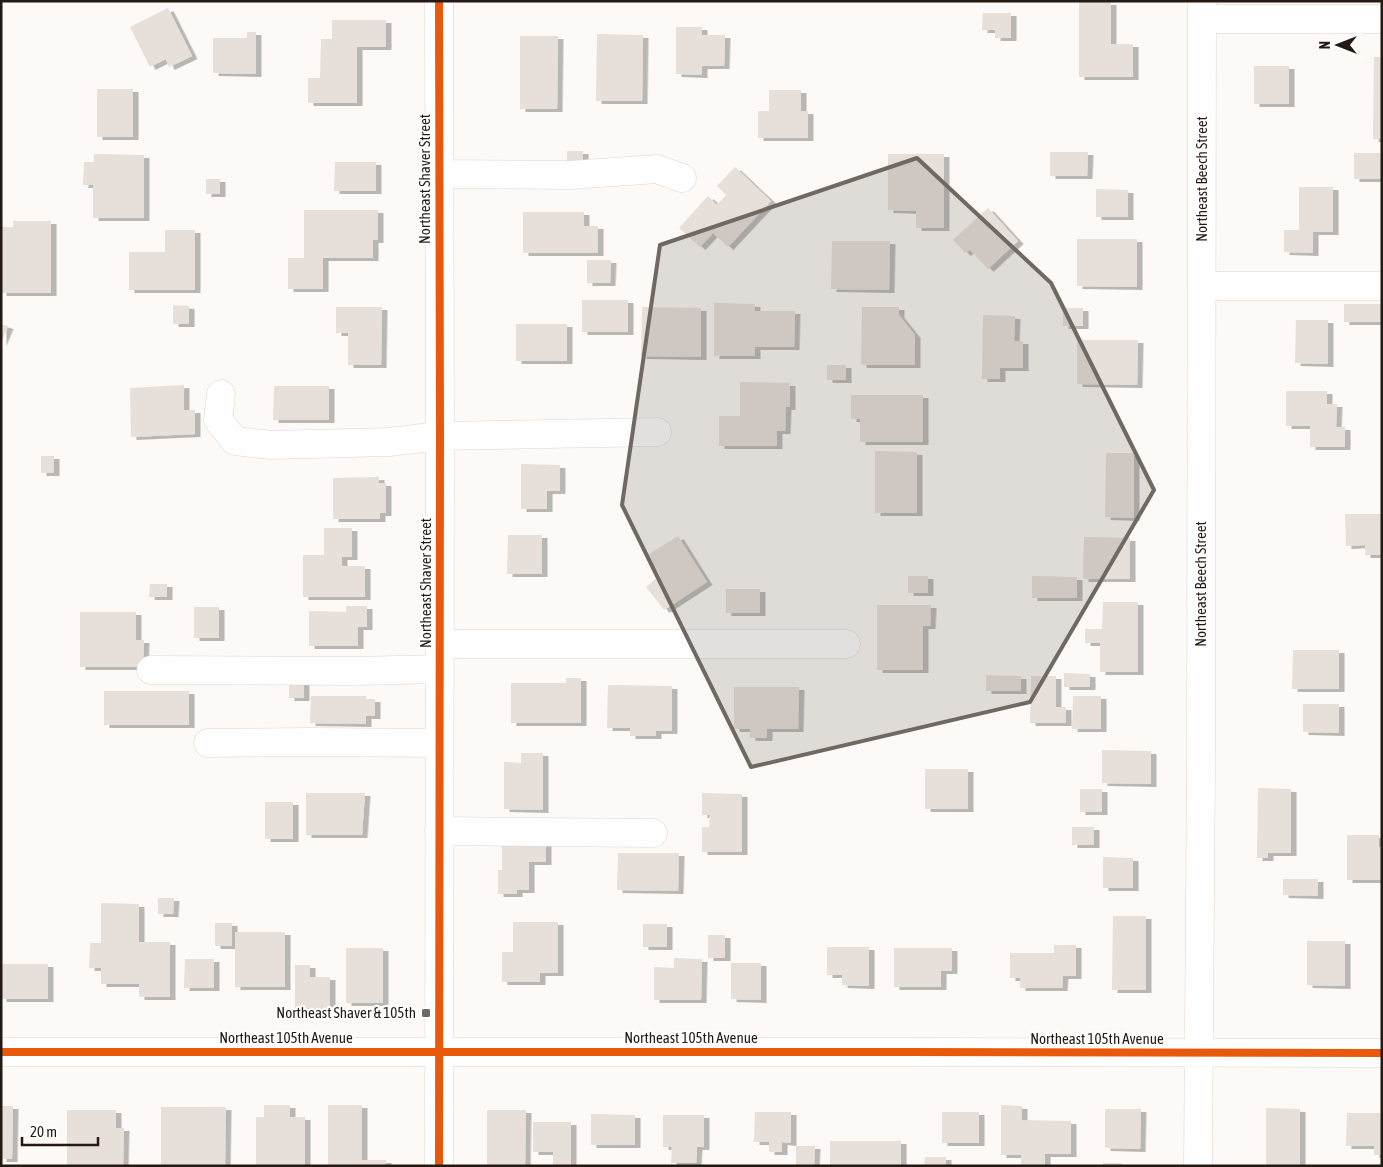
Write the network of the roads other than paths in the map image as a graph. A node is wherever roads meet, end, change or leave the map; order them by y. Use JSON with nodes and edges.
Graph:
{"nodes":[{"id":1,"x":439,"y":1,"type":"edge"},
{"id":2,"x":1202,"y":10,"type":"edge"},
{"id":3,"x":1382,"y":19,"type":"edge"},
{"id":4,"x":439,"y":174,"type":"junction"},
{"id":5,"x":682,"y":178,"type":"dead end"},
{"id":6,"x":1202,"y":286,"type":"junction"},
{"id":7,"x":1382,"y":286,"type":"edge"},
{"id":8,"x":221,"y":394,"type":"dead end"},
{"id":9,"x":657,"y":432,"type":"dead end"},
{"id":10,"x":440,"y":436,"type":"junction"},
{"id":11,"x":846,"y":644,"type":"dead end"},
{"id":12,"x":440,"y":656,"type":"junction"},
{"id":13,"x":151,"y":670,"type":"dead end"},
{"id":14,"x":208,"y":743,"type":"dead end"},
{"id":15,"x":440,"y":743,"type":"junction"},
{"id":16,"x":440,"y":831,"type":"junction"},
{"id":17,"x":653,"y":832,"type":"dead end"},
{"id":18,"x":1,"y":1052,"type":"edge"},
{"id":19,"x":440,"y":1052,"type":"junction"},
{"id":20,"x":1198,"y":1053,"type":"junction"},
{"id":21,"x":1382,"y":1054,"type":"edge"},
{"id":22,"x":439,"y":1166,"type":"edge"},
{"id":23,"x":1198,"y":1166,"type":"edge"}],
"edges":[{"from":1,"to":4,"type":"street","name":"Northeast Shaver Street"},
{"from":2,"to":3,"type":"street"},
{"from":2,"to":6,"type":"street","name":"Northeast Beech Street"},
{"from":4,"to":5,"type":"street"},
{"from":4,"to":10,"type":"street","name":"Northeast Shaver Street"},
{"from":6,"to":7,"type":"street"},
{"from":6,"to":20,"type":"street","name":"Northeast Beech Street"},
{"from":8,"to":10,"type":"street"},
{"from":9,"to":10,"type":"street"},
{"from":10,"to":12,"type":"street","name":"Northeast Shaver Street"},
{"from":11,"to":12,"type":"street"},
{"from":12,"to":13,"type":"street"},
{"from":12,"to":15,"type":"street","name":"Northeast Shaver Street"},
{"from":14,"to":15,"type":"street"},
{"from":15,"to":16,"type":"street","name":"Northeast Shaver Street"},
{"from":16,"to":17,"type":"street"},
{"from":16,"to":19,"type":"street","name":"Northeast Shaver Street"},
{"from":18,"to":19,"type":"street","name":"Northeast 105th Avenue"},
{"from":19,"to":20,"type":"street","name":"Northeast 105th Avenue"},
{"from":19,"to":22,"type":"street","name":"Northeast Shaver Street"},
{"from":20,"to":21,"type":"street","name":"Northeast 105th Avenue"},
{"from":20,"to":23,"type":"street","name":"Northeast Beech Street"}]}
